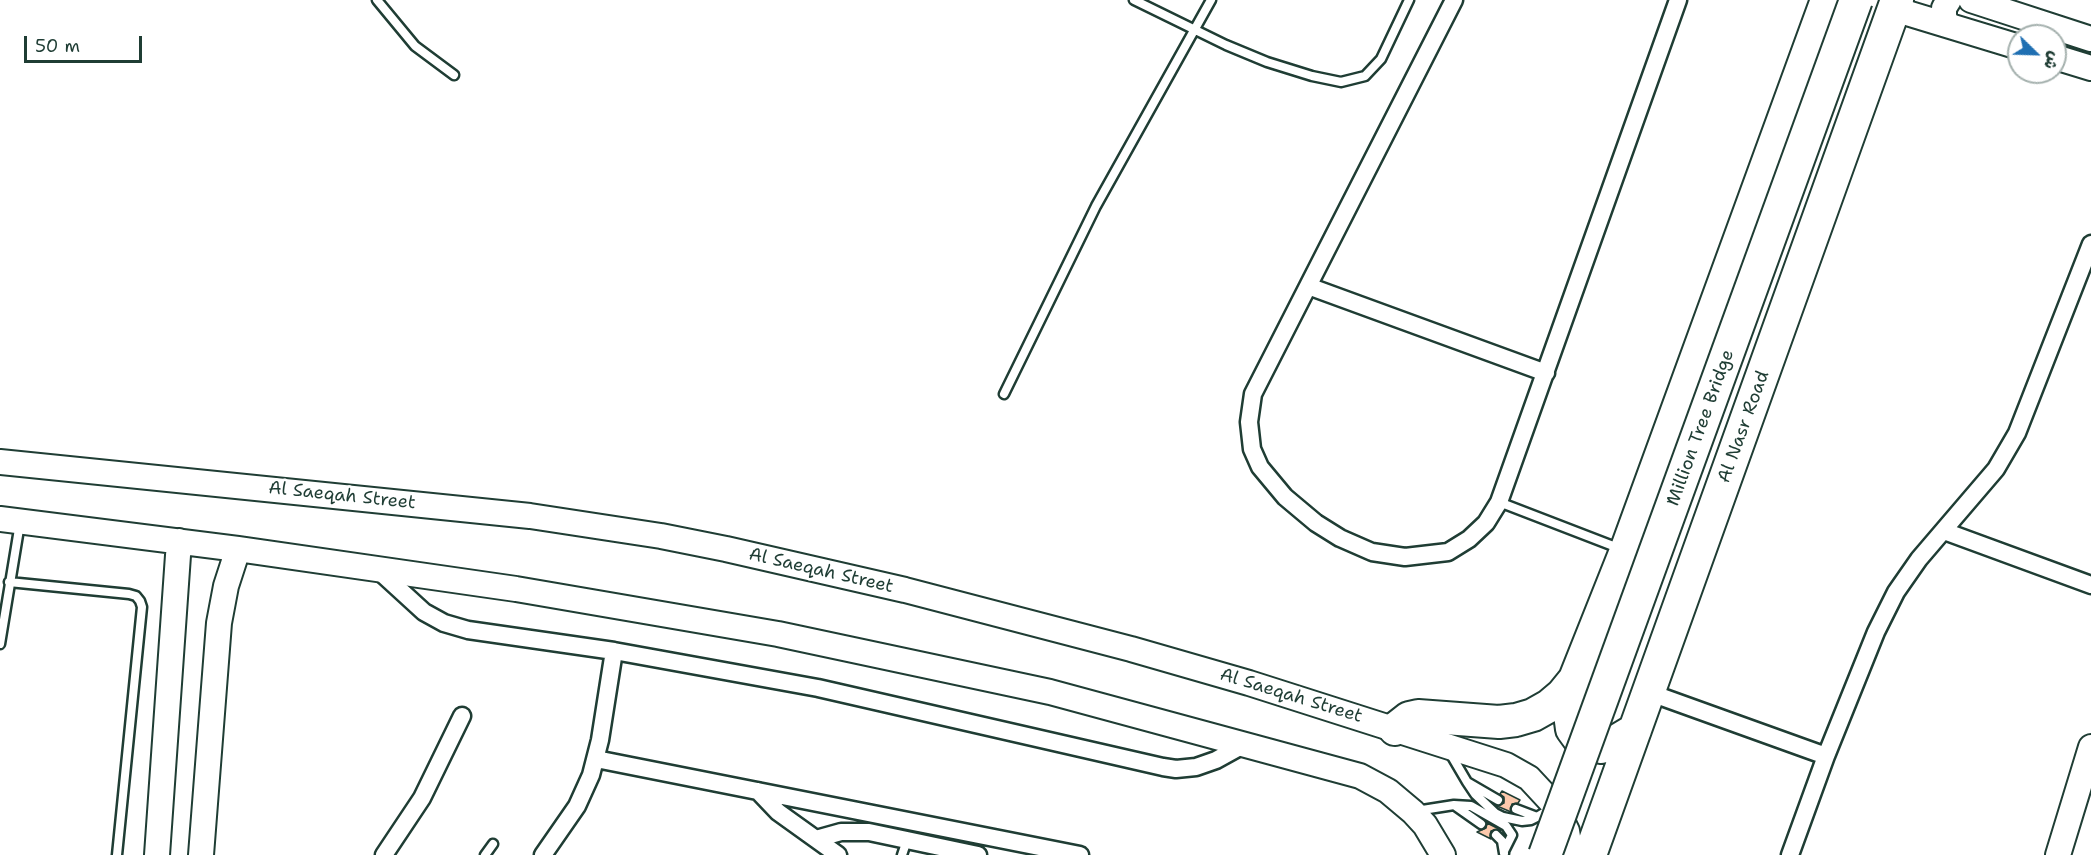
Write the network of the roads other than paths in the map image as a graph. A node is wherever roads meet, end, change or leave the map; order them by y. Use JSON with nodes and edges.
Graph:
{"nodes":[{"id":1,"x":377,"y":0,"type":"edge"},
{"id":2,"x":1134,"y":0,"type":"edge"},
{"id":3,"x":1211,"y":0,"type":"edge"},
{"id":4,"x":1409,"y":0,"type":"edge"},
{"id":5,"x":1454,"y":0,"type":"edge"},
{"id":6,"x":1678,"y":0,"type":"edge"},
{"id":7,"x":1827,"y":0,"type":"edge"},
{"id":8,"x":1856,"y":0,"type":"edge"},
{"id":9,"x":1949,"y":0,"type":"edge"},
{"id":10,"x":1971,"y":0,"type":"edge"},
{"id":11,"x":1896,"y":4,"type":"edge"},
{"id":12,"x":1948,"y":25,"type":"junction"},
{"id":13,"x":1193,"y":30,"type":"junction"},
{"id":14,"x":2091,"y":39,"type":"edge"},
{"id":15,"x":2007,"y":42,"type":"edge"},
{"id":16,"x":2067,"y":61,"type":"edge"},
{"id":17,"x":2091,"y":68,"type":"edge"},
{"id":18,"x":454,"y":75,"type":"dead end"},
{"id":19,"x":2091,"y":244,"type":"edge"},
{"id":20,"x":1308,"y":286,"type":"junction"},
{"id":21,"x":1546,"y":373,"type":"junction"},
{"id":22,"x":1004,"y":394,"type":"dead end"},
{"id":23,"x":0,"y":462,"type":"edge"},
{"id":24,"x":1499,"y":502,"type":"junction"},
{"id":25,"x":10,"y":521,"type":"edge"},
{"id":26,"x":1944,"y":531,"type":"junction"},
{"id":27,"x":178,"y":541,"type":"junction"},
{"id":28,"x":238,"y":549,"type":"junction"},
{"id":29,"x":1626,"y":551,"type":"junction"},
{"id":30,"x":376,"y":569,"type":"junction"},
{"id":31,"x":9,"y":582,"type":"junction"},
{"id":32,"x":2091,"y":585,"type":"edge"},
{"id":33,"x":3,"y":605,"type":"edge"},
{"id":34,"x":0,"y":644,"type":"edge"},
{"id":35,"x":614,"y":651,"type":"junction"},
{"id":36,"x":1584,"y":661,"type":"junction"},
{"id":37,"x":1648,"y":692,"type":"junction"},
{"id":38,"x":462,"y":716,"type":"dead end"},
{"id":39,"x":1395,"y":729,"type":"junction"},
{"id":40,"x":1635,"y":730,"type":"junction"},
{"id":41,"x":1245,"y":744,"type":"junction"},
{"id":42,"x":1446,"y":745,"type":"junction"},
{"id":43,"x":2091,"y":747,"type":"edge"},
{"id":44,"x":1826,"y":756,"type":"junction"},
{"id":45,"x":596,"y":759,"type":"junction"},
{"id":46,"x":1467,"y":782,"type":"junction"},
{"id":47,"x":758,"y":791,"type":"junction"},
{"id":48,"x":1498,"y":800,"type":"dead end"},
{"id":49,"x":1454,"y":805,"type":"junction"},
{"id":50,"x":1516,"y":808,"type":"dead end"},
{"id":51,"x":1546,"y":811,"type":"junction"},
{"id":52,"x":1413,"y":812,"type":"junction"},
{"id":53,"x":1481,"y":824,"type":"dead end"},
{"id":54,"x":1496,"y":835,"type":"dead end"},
{"id":55,"x":816,"y":839,"type":"junction"},
{"id":56,"x":493,"y":844,"type":"dead end"},
{"id":57,"x":905,"y":848,"type":"edge"},
{"id":58,"x":1504,"y":853,"type":"edge"},
{"id":59,"x":117,"y":855,"type":"edge"},
{"id":60,"x":157,"y":855,"type":"edge"},
{"id":61,"x":201,"y":855,"type":"edge"},
{"id":62,"x":384,"y":855,"type":"edge"},
{"id":63,"x":485,"y":855,"type":"edge"},
{"id":64,"x":543,"y":855,"type":"edge"},
{"id":65,"x":838,"y":855,"type":"edge"},
{"id":66,"x":978,"y":855,"type":"edge"},
{"id":67,"x":1080,"y":855,"type":"edge"},
{"id":68,"x":1443,"y":855,"type":"edge"},
{"id":69,"x":1545,"y":855,"type":"edge"},
{"id":70,"x":1571,"y":855,"type":"edge"},
{"id":71,"x":1590,"y":855,"type":"edge"},
{"id":72,"x":1790,"y":855,"type":"edge"},
{"id":73,"x":2058,"y":855,"type":"edge"}],
"edges":[{"from":1,"to":18,"type":"lane"},
{"from":2,"to":13,"type":"lane"},
{"from":3,"to":13,"type":"lane"},
{"from":4,"to":13,"type":"lane"},
{"from":5,"to":20,"type":"street"},
{"from":6,"to":21,"type":"street"},
{"from":7,"to":29,"type":"highway"},
{"from":8,"to":69,"type":"highway","name":"Million Tree Bridge","bridge":true},
{"from":9,"to":12,"type":"street"},
{"from":10,"to":14,"type":"street"},
{"from":11,"to":12,"type":"street"},
{"from":11,"to":37,"type":"highway","name":"Al Nasr Road"},
{"from":12,"to":15,"type":"street"},
{"from":13,"to":22,"type":"lane"},
{"from":16,"to":17,"type":"street"},
{"from":19,"to":26,"type":"street"},
{"from":20,"to":21,"type":"street"},
{"from":20,"to":24,"type":"street"},
{"from":21,"to":24,"type":"street"},
{"from":23,"to":39,"type":"street","name":"Al Saeqah Street"},
{"from":24,"to":29,"type":"lane"},
{"from":25,"to":27,"type":"street"},
{"from":25,"to":31,"type":"lane"},
{"from":26,"to":32,"type":"street"},
{"from":26,"to":44,"type":"street"},
{"from":27,"to":28,"type":"street"},
{"from":27,"to":60,"type":"street"},
{"from":28,"to":30,"type":"street"},
{"from":28,"to":61,"type":"street"},
{"from":29,"to":36,"type":"highway"},
{"from":30,"to":35,"type":"street"},
{"from":30,"to":41,"type":"street"},
{"from":31,"to":33,"type":"lane"},
{"from":31,"to":59,"type":"lane"},
{"from":33,"to":34,"type":"lane"},
{"from":35,"to":41,"type":"street"},
{"from":35,"to":45,"type":"street"},
{"from":36,"to":39,"type":"highway"},
{"from":36,"to":40,"type":"highway"},
{"from":37,"to":40,"type":"highway","name":"Al Nasr Road"},
{"from":37,"to":44,"type":"street"},
{"from":38,"to":62,"type":"street"},
{"from":39,"to":42,"type":"street","name":"Al Saeqah Street"},
{"from":40,"to":71,"type":"highway","name":"Al Nasr Road"},
{"from":41,"to":52,"type":"street"},
{"from":42,"to":46,"type":"lane"},
{"from":42,"to":51,"type":"street","name":"Al Saeqah Street"},
{"from":43,"to":73,"type":"street"},
{"from":44,"to":72,"type":"street"},
{"from":45,"to":47,"type":"street"},
{"from":45,"to":64,"type":"street"},
{"from":46,"to":48,"type":"lane"},
{"from":46,"to":51,"type":"lane"},
{"from":47,"to":55,"type":"street"},
{"from":47,"to":67,"type":"street"},
{"from":49,"to":52,"type":"lane"},
{"from":49,"to":53,"type":"lane"},
{"from":49,"to":58,"type":"lane"},
{"from":50,"to":51,"type":"lane"},
{"from":51,"to":70,"type":"street","name":"Al Saeqah Street"},
{"from":52,"to":68,"type":"street"},
{"from":54,"to":58,"type":"lane"},
{"from":55,"to":57,"type":"street"},
{"from":55,"to":65,"type":"street"},
{"from":56,"to":63,"type":"lane"},
{"from":57,"to":66,"type":"street"}]}
